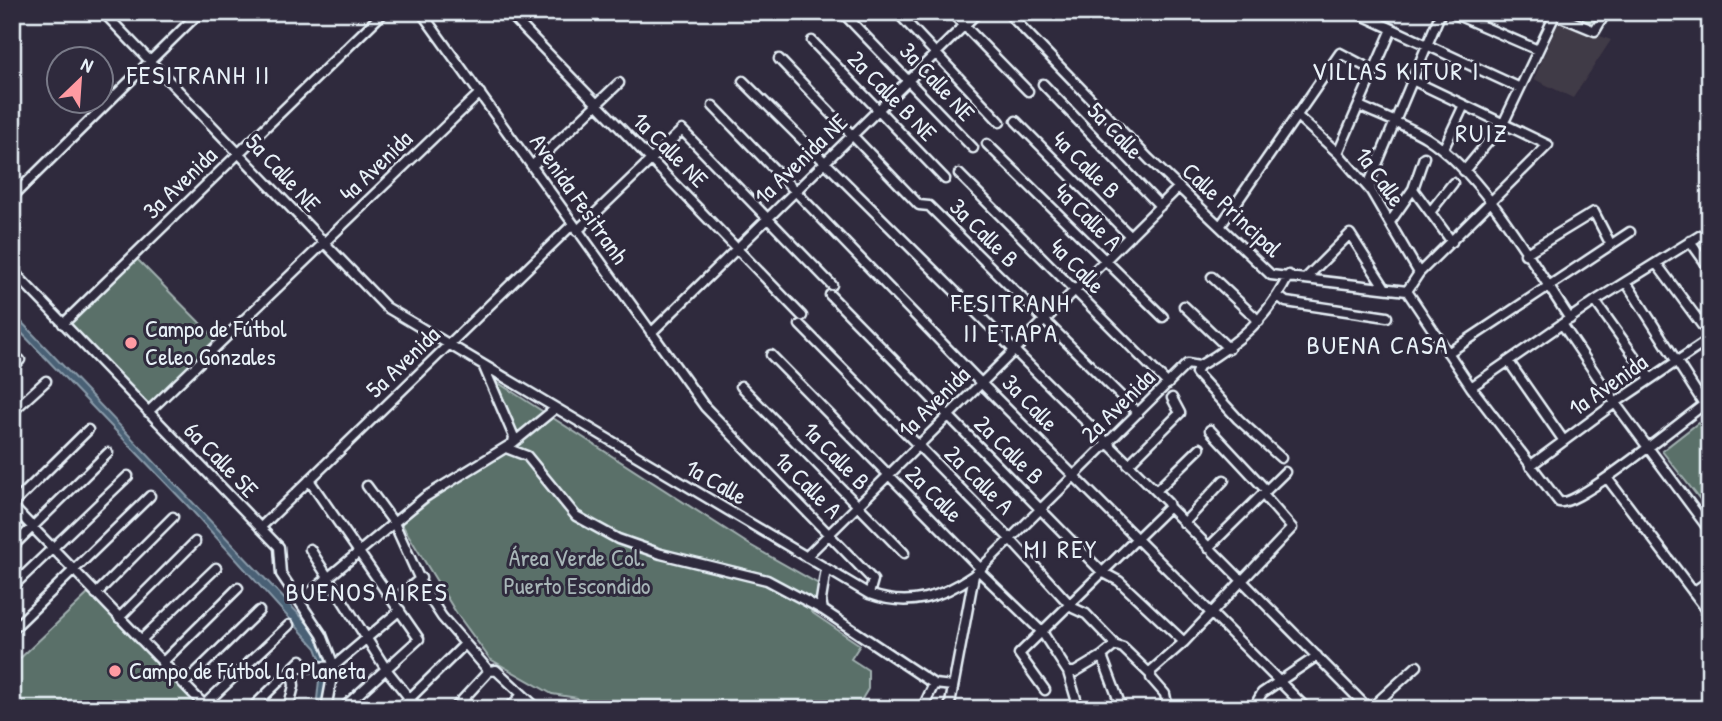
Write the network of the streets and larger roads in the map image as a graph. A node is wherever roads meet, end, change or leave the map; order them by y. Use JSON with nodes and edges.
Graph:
{"nodes":[{"id":1,"x":103,"y":12,"type":"edge"},
{"id":2,"x":200,"y":12,"type":"edge"},
{"id":3,"x":384,"y":12,"type":"edge"},
{"id":4,"x":421,"y":12,"type":"edge"},
{"id":5,"x":508,"y":12,"type":"edge"},
{"id":6,"x":842,"y":12,"type":"edge"},
{"id":7,"x":897,"y":12,"type":"edge"},
{"id":8,"x":951,"y":12,"type":"edge"},
{"id":9,"x":978,"y":12,"type":"edge"},
{"id":10,"x":1007,"y":12,"type":"edge"},
{"id":11,"x":1441,"y":12,"type":"edge"},
{"id":12,"x":1450,"y":12,"type":"edge"},
{"id":13,"x":1606,"y":12,"type":"edge"},
{"id":14,"x":1552,"y":14,"type":"edge"},
{"id":15,"x":1362,"y":15,"type":"dead end"},
{"id":16,"x":964,"y":26,"type":"junction"},
{"id":17,"x":1392,"y":29,"type":"junction"},
{"id":18,"x":812,"y":41,"type":"dead end"},
{"id":19,"x":1426,"y":45,"type":"junction"},
{"id":20,"x":1538,"y":50,"type":"junction"},
{"id":21,"x":936,"y":54,"type":"junction"},
{"id":22,"x":779,"y":59,"type":"dead end"},
{"id":23,"x":150,"y":62,"type":"junction"},
{"id":24,"x":1374,"y":71,"type":"junction"},
{"id":25,"x":743,"y":80,"type":"dead end"},
{"id":26,"x":909,"y":80,"type":"junction"},
{"id":27,"x":1412,"y":80,"type":"junction"},
{"id":28,"x":619,"y":83,"type":"dead end"},
{"id":29,"x":1043,"y":84,"type":"dead end"},
{"id":30,"x":1520,"y":88,"type":"junction"},
{"id":31,"x":1028,"y":91,"type":"dead end"},
{"id":32,"x":480,"y":93,"type":"junction"},
{"id":33,"x":597,"y":103,"type":"junction"},
{"id":34,"x":1464,"y":105,"type":"junction"},
{"id":35,"x":713,"y":106,"type":"dead end"},
{"id":36,"x":1359,"y":106,"type":"junction"},
{"id":37,"x":878,"y":110,"type":"junction"},
{"id":38,"x":1296,"y":115,"type":"junction"},
{"id":39,"x":1016,"y":121,"type":"dead end"},
{"id":40,"x":1000,"y":122,"type":"dead end"},
{"id":41,"x":1395,"y":122,"type":"junction"},
{"id":42,"x":1503,"y":124,"type":"junction"},
{"id":43,"x":853,"y":135,"type":"junction"},
{"id":44,"x":987,"y":144,"type":"dead end"},
{"id":45,"x":973,"y":148,"type":"dead end"},
{"id":46,"x":1443,"y":150,"type":"junction"},
{"id":47,"x":1338,"y":153,"type":"junction"},
{"id":48,"x":239,"y":154,"type":"junction"},
{"id":49,"x":1424,"y":158,"type":"dead end"},
{"id":50,"x":652,"y":159,"type":"junction"},
{"id":51,"x":824,"y":163,"type":"junction"},
{"id":52,"x":532,"y":166,"type":"junction"},
{"id":53,"x":1464,"y":171,"type":"junction"},
{"id":54,"x":959,"y":174,"type":"dead end"},
{"id":55,"x":946,"y":179,"type":"dead end"},
{"id":56,"x":1366,"y":181,"type":"junction"},
{"id":57,"x":1453,"y":183,"type":"dead end"},
{"id":58,"x":1179,"y":187,"type":"junction"},
{"id":59,"x":1413,"y":189,"type":"junction"},
{"id":60,"x":796,"y":190,"type":"junction"},
{"id":61,"x":12,"y":197,"type":"edge"},
{"id":62,"x":1492,"y":203,"type":"junction"},
{"id":63,"x":1160,"y":206,"type":"junction"},
{"id":64,"x":1432,"y":211,"type":"junction"},
{"id":65,"x":768,"y":218,"type":"junction"},
{"id":66,"x":1390,"y":222,"type":"junction"},
{"id":67,"x":1220,"y":225,"type":"junction"},
{"id":68,"x":575,"y":228,"type":"junction"},
{"id":69,"x":1630,"y":232,"type":"dead end"},
{"id":70,"x":1701,"y":234,"type":"dead end"},
{"id":71,"x":1130,"y":236,"type":"junction"},
{"id":72,"x":1690,"y":241,"type":"junction"},
{"id":73,"x":1452,"y":242,"type":"junction"},
{"id":74,"x":323,"y":244,"type":"junction"},
{"id":75,"x":1611,"y":245,"type":"junction"},
{"id":76,"x":738,"y":247,"type":"junction"},
{"id":77,"x":1525,"y":254,"type":"junction"},
{"id":78,"x":1105,"y":261,"type":"junction"},
{"id":79,"x":1656,"y":263,"type":"junction"},
{"id":80,"x":1710,"y":269,"type":"edge"},
{"id":81,"x":12,"y":270,"type":"edge"},
{"id":82,"x":1419,"y":273,"type":"junction"},
{"id":83,"x":1289,"y":275,"type":"junction"},
{"id":84,"x":1212,"y":277,"type":"dead end"},
{"id":85,"x":1306,"y":278,"type":"junction"},
{"id":86,"x":1626,"y":282,"type":"junction"},
{"id":87,"x":832,"y":285,"type":"dead end"},
{"id":88,"x":1548,"y":286,"type":"junction"},
{"id":89,"x":1385,"y":288,"type":"junction"},
{"id":90,"x":1407,"y":291,"type":"junction"},
{"id":91,"x":1074,"y":292,"type":"junction"},
{"id":92,"x":830,"y":295,"type":"dead end"},
{"id":93,"x":1278,"y":296,"type":"junction"},
{"id":94,"x":1595,"y":301,"type":"junction"},
{"id":95,"x":1184,"y":306,"type":"dead end"},
{"id":96,"x":1163,"y":317,"type":"dead end"},
{"id":97,"x":1387,"y":317,"type":"dead end"},
{"id":98,"x":1570,"y":319,"type":"junction"},
{"id":99,"x":801,"y":320,"type":"joint"},
{"id":100,"x":1045,"y":321,"type":"junction"},
{"id":101,"x":1259,"y":321,"type":"junction"},
{"id":102,"x":64,"y":324,"type":"junction"},
{"id":103,"x":1562,"y":324,"type":"junction"},
{"id":104,"x":651,"y":332,"type":"junction"},
{"id":105,"x":1710,"y":337,"type":"edge"},
{"id":106,"x":448,"y":345,"type":"junction"},
{"id":107,"x":1229,"y":349,"type":"junction"},
{"id":108,"x":1015,"y":351,"type":"junction"},
{"id":109,"x":1448,"y":353,"type":"junction"},
{"id":110,"x":771,"y":355,"type":"dead end"},
{"id":111,"x":20,"y":360,"type":"dead end"},
{"id":112,"x":1677,"y":361,"type":"junction"},
{"id":113,"x":1510,"y":362,"type":"junction"},
{"id":114,"x":482,"y":365,"type":"junction"},
{"id":115,"x":1199,"y":366,"type":"junction"},
{"id":116,"x":12,"y":368,"type":"edge"},
{"id":117,"x":1650,"y":378,"type":"junction"},
{"id":118,"x":46,"y":381,"type":"dead end"},
{"id":119,"x":982,"y":382,"type":"junction"},
{"id":120,"x":1168,"y":384,"type":"junction"},
{"id":121,"x":741,"y":386,"type":"dead end"},
{"id":122,"x":1471,"y":387,"type":"junction"},
{"id":123,"x":1172,"y":398,"type":"dead end"},
{"id":124,"x":1707,"y":402,"type":"edge"},
{"id":125,"x":1615,"y":403,"type":"junction"},
{"id":126,"x":705,"y":407,"type":"joint"},
{"id":127,"x":556,"y":408,"type":"junction"},
{"id":128,"x":12,"y":412,"type":"edge"},
{"id":129,"x":148,"y":412,"type":"junction"},
{"id":130,"x":1138,"y":413,"type":"junction"},
{"id":131,"x":948,"y":415,"type":"junction"},
{"id":132,"x":88,"y":430,"type":"dead end"},
{"id":133,"x":1210,"y":430,"type":"dead end"},
{"id":134,"x":1564,"y":441,"type":"junction"},
{"id":135,"x":1107,"y":444,"type":"junction"},
{"id":136,"x":509,"y":446,"type":"junction"},
{"id":137,"x":917,"y":446,"type":"junction"},
{"id":138,"x":1648,"y":446,"type":"junction"},
{"id":139,"x":1200,"y":448,"type":"dead end"},
{"id":140,"x":108,"y":453,"type":"dead end"},
{"id":141,"x":1281,"y":458,"type":"dead end"},
{"id":142,"x":1128,"y":465,"type":"junction"},
{"id":143,"x":1530,"y":466,"type":"junction"},
{"id":144,"x":1285,"y":472,"type":"dead end"},
{"id":145,"x":888,"y":475,"type":"junction"},
{"id":146,"x":128,"y":476,"type":"dead end"},
{"id":147,"x":1075,"y":477,"type":"junction"},
{"id":148,"x":1607,"y":478,"type":"junction"},
{"id":149,"x":309,"y":480,"type":"junction"},
{"id":150,"x":1224,"y":480,"type":"dead end"},
{"id":151,"x":367,"y":486,"type":"dead end"},
{"id":152,"x":1156,"y":491,"type":"junction"},
{"id":153,"x":1265,"y":493,"type":"junction"},
{"id":154,"x":150,"y":496,"type":"dead end"},
{"id":155,"x":12,"y":506,"type":"edge"},
{"id":156,"x":857,"y":506,"type":"junction"},
{"id":157,"x":1168,"y":507,"type":"junction"},
{"id":158,"x":1041,"y":510,"type":"junction"},
{"id":159,"x":173,"y":517,"type":"dead end"},
{"id":160,"x":394,"y":523,"type":"junction"},
{"id":161,"x":1184,"y":523,"type":"junction"},
{"id":162,"x":33,"y":528,"type":"junction"},
{"id":163,"x":260,"y":528,"type":"junction"},
{"id":164,"x":1710,"y":531,"type":"edge"},
{"id":165,"x":828,"y":533,"type":"junction"},
{"id":166,"x":1138,"y":539,"type":"junction"},
{"id":167,"x":1011,"y":540,"type":"junction"},
{"id":168,"x":195,"y":541,"type":"dead end"},
{"id":169,"x":12,"y":547,"type":"edge"},
{"id":170,"x":52,"y":548,"type":"junction"},
{"id":171,"x":1208,"y":548,"type":"junction"},
{"id":172,"x":310,"y":549,"type":"dead end"},
{"id":173,"x":360,"y":551,"type":"junction"},
{"id":174,"x":904,"y":553,"type":"dead end"},
{"id":175,"x":806,"y":556,"type":"junction"},
{"id":176,"x":216,"y":568,"type":"dead end"},
{"id":177,"x":826,"y":569,"type":"junction"},
{"id":178,"x":73,"y":571,"type":"junction"},
{"id":179,"x":978,"y":572,"type":"junction"},
{"id":180,"x":1102,"y":572,"type":"junction"},
{"id":181,"x":330,"y":577,"type":"junction"},
{"id":182,"x":421,"y":578,"type":"junction"},
{"id":183,"x":1710,"y":579,"type":"edge"},
{"id":184,"x":1241,"y":580,"type":"junction"},
{"id":185,"x":12,"y":587,"type":"edge"},
{"id":186,"x":239,"y":588,"type":"dead end"},
{"id":187,"x":1693,"y":592,"type":"junction"},
{"id":188,"x":96,"y":594,"type":"junction"},
{"id":189,"x":869,"y":594,"type":"junction"},
{"id":190,"x":394,"y":600,"type":"junction"},
{"id":191,"x":300,"y":601,"type":"junction"},
{"id":192,"x":1070,"y":603,"type":"junction"},
{"id":193,"x":400,"y":610,"type":"junction"},
{"id":194,"x":823,"y":610,"type":"junction"},
{"id":195,"x":259,"y":611,"type":"dead end"},
{"id":196,"x":1211,"y":614,"type":"junction"},
{"id":197,"x":1710,"y":614,"type":"edge"},
{"id":198,"x":119,"y":618,"type":"junction"},
{"id":199,"x":289,"y":625,"type":"dead end"},
{"id":200,"x":12,"y":630,"type":"edge"},
{"id":201,"x":1042,"y":632,"type":"junction"},
{"id":202,"x":141,"y":640,"type":"junction"},
{"id":203,"x":368,"y":640,"type":"junction"},
{"id":204,"x":1184,"y":642,"type":"junction"},
{"id":205,"x":465,"y":644,"type":"junction"},
{"id":206,"x":1114,"y":645,"type":"junction"},
{"id":207,"x":1102,"y":656,"type":"junction"},
{"id":208,"x":1317,"y":656,"type":"junction"},
{"id":209,"x":301,"y":660,"type":"dead end"},
{"id":210,"x":162,"y":663,"type":"junction"},
{"id":211,"x":332,"y":666,"type":"junction"},
{"id":212,"x":1417,"y":666,"type":"dead end"},
{"id":213,"x":292,"y":668,"type":"junction"},
{"id":214,"x":386,"y":669,"type":"junction"},
{"id":215,"x":489,"y":671,"type":"junction"},
{"id":216,"x":1068,"y":672,"type":"junction"},
{"id":217,"x":1150,"y":674,"type":"junction"},
{"id":218,"x":1281,"y":683,"type":"junction"},
{"id":219,"x":184,"y":684,"type":"junction"},
{"id":220,"x":934,"y":684,"type":"junction"},
{"id":221,"x":953,"y":686,"type":"junction"},
{"id":222,"x":1045,"y":690,"type":"dead end"},
{"id":223,"x":522,"y":695,"type":"junction"},
{"id":224,"x":328,"y":698,"type":"junction"},
{"id":225,"x":408,"y":699,"type":"junction"},
{"id":226,"x":206,"y":707,"type":"edge"},
{"id":227,"x":1366,"y":708,"type":"edge"},
{"id":228,"x":250,"y":709,"type":"edge"},
{"id":229,"x":288,"y":709,"type":"edge"},
{"id":230,"x":326,"y":709,"type":"edge"},
{"id":231,"x":341,"y":709,"type":"edge"},
{"id":232,"x":399,"y":709,"type":"edge"},
{"id":233,"x":418,"y":709,"type":"edge"},
{"id":234,"x":454,"y":709,"type":"edge"},
{"id":235,"x":508,"y":709,"type":"edge"},
{"id":236,"x":538,"y":709,"type":"edge"},
{"id":237,"x":922,"y":709,"type":"edge"},
{"id":238,"x":949,"y":709,"type":"edge"},
{"id":239,"x":1079,"y":709,"type":"edge"},
{"id":240,"x":1122,"y":709,"type":"edge"},
{"id":241,"x":1168,"y":709,"type":"edge"},
{"id":242,"x":1265,"y":709,"type":"edge"},
{"id":243,"x":1307,"y":709,"type":"edge"}],
"edges":[{"from":1,"to":23,"type":"street","name":"5a Calle NE"},
{"from":2,"to":23,"type":"street"},
{"from":3,"to":48,"type":"street","name":"3a Avenida"},
{"from":4,"to":32,"type":"street","name":"Avenida Fesitranh"},
{"from":5,"to":33,"type":"street","name":"1a Calle NE"},
{"from":6,"to":26,"type":"street","name":"3a Calle NE"},
{"from":7,"to":21,"type":"street"},
{"from":8,"to":16,"type":"street"},
{"from":9,"to":16,"type":"street","name":"1a Avenida NE"},
{"from":10,"to":58,"type":"street","name":"Calle Principal"},
{"from":11,"to":19,"type":"street"},
{"from":12,"to":20,"type":"street"},
{"from":13,"to":14,"type":"street"},
{"from":14,"to":20,"type":"street"},
{"from":15,"to":17,"type":"street"},
{"from":16,"to":21,"type":"street","name":"1a Avenida NE"},
{"from":16,"to":31,"type":"street"},
{"from":17,"to":19,"type":"street"},
{"from":17,"to":24,"type":"street"},
{"from":18,"to":37,"type":"street","name":"2a Calle B NE"},
{"from":19,"to":27,"type":"street"},
{"from":19,"to":30,"type":"street"},
{"from":20,"to":30,"type":"street"},
{"from":21,"to":26,"type":"street","name":"1a Avenida NE"},
{"from":21,"to":40,"type":"street"},
{"from":22,"to":43,"type":"street","name":"3a Calle B"},
{"from":23,"to":48,"type":"street","name":"5a Calle NE"},
{"from":23,"to":61,"type":"street"},
{"from":24,"to":36,"type":"street"},
{"from":24,"to":38,"type":"street"},
{"from":25,"to":51,"type":"street"},
{"from":26,"to":37,"type":"street","name":"1a Avenida NE"},
{"from":26,"to":45,"type":"street","name":"3a Calle NE"},
{"from":27,"to":34,"type":"street"},
{"from":27,"to":41,"type":"street"},
{"from":28,"to":33,"type":"street"},
{"from":29,"to":63,"type":"street","name":"5a Calle"},
{"from":30,"to":42,"type":"street"},
{"from":32,"to":52,"type":"street","name":"Avenida Fesitranh"},
{"from":32,"to":74,"type":"street","name":"4a Avenida"},
{"from":33,"to":50,"type":"street","name":"1a Calle NE"},
{"from":33,"to":52,"type":"street"},
{"from":34,"to":42,"type":"street"},
{"from":34,"to":46,"type":"street"},
{"from":35,"to":60,"type":"street","name":"3a Calle"},
{"from":36,"to":41,"type":"street"},
{"from":36,"to":47,"type":"street"},
{"from":37,"to":43,"type":"street","name":"1a Avenida NE"},
{"from":37,"to":55,"type":"street","name":"2a Calle B NE"},
{"from":38,"to":47,"type":"street","name":"1a Calle"},
{"from":38,"to":67,"type":"street"},
{"from":39,"to":71,"type":"street","name":"4a Calle B"},
{"from":41,"to":46,"type":"street"},
{"from":41,"to":56,"type":"street"},
{"from":42,"to":53,"type":"street"},
{"from":42,"to":62,"type":"street"},
{"from":43,"to":51,"type":"street","name":"1a Avenida NE"},
{"from":43,"to":100,"type":"street","name":"3a Calle B"},
{"from":44,"to":78,"type":"street","name":"4a Calle A"},
{"from":46,"to":53,"type":"street"},
{"from":47,"to":56,"type":"street","name":"1a Calle"},
{"from":48,"to":74,"type":"street","name":"5a Calle NE"},
{"from":48,"to":102,"type":"street","name":"3a Avenida"},
{"from":49,"to":59,"type":"street"},
{"from":50,"to":65,"type":"street","name":"5a Avenida"},
{"from":50,"to":68,"type":"street","name":"5a Avenida"},
{"from":50,"to":76,"type":"street","name":"1a Calle NE"},
{"from":51,"to":60,"type":"street","name":"1a Avenida NE"},
{"from":51,"to":108,"type":"street"},
{"from":52,"to":68,"type":"street","name":"Avenida Fesitranh"},
{"from":53,"to":62,"type":"street"},
{"from":54,"to":91,"type":"street","name":"4a Calle"},
{"from":56,"to":66,"type":"street","name":"1a Calle"},
{"from":57,"to":64,"type":"street"},
{"from":58,"to":63,"type":"street","name":"1a Avenida"},
{"from":58,"to":67,"type":"street","name":"Calle Principal"},
{"from":59,"to":64,"type":"street"},
{"from":59,"to":66,"type":"street"},
{"from":60,"to":65,"type":"street","name":"1a Avenida NE"},
{"from":60,"to":119,"type":"street","name":"3a Calle"},
{"from":62,"to":73,"type":"street"},
{"from":62,"to":77,"type":"street"},
{"from":63,"to":71,"type":"street","name":"1a Avenida"},
{"from":64,"to":73,"type":"street"},
{"from":65,"to":76,"type":"street","name":"1a Avenida NE"},
{"from":65,"to":87,"type":"street"},
{"from":66,"to":82,"type":"street","name":"1a Calle"},
{"from":67,"to":83,"type":"street","name":"Calle Principal"},
{"from":68,"to":104,"type":"street","name":"Avenida Fesitranh"},
{"from":68,"to":106,"type":"street","name":"5a Avenida"},
{"from":69,"to":75,"type":"street"},
{"from":70,"to":72,"type":"street"},
{"from":71,"to":78,"type":"street","name":"1a Avenida"},
{"from":72,"to":79,"type":"street"},
{"from":72,"to":80,"type":"street"},
{"from":73,"to":82,"type":"street"},
{"from":74,"to":106,"type":"street","name":"5a Calle NE"},
{"from":74,"to":129,"type":"street","name":"4a Avenida"},
{"from":75,"to":77,"type":"street"},
{"from":75,"to":88,"type":"street"},
{"from":76,"to":99,"type":"street","name":"1a Calle NE"},
{"from":76,"to":104,"type":"street","name":"1a Avenida NE"},
{"from":77,"to":88,"type":"street"},
{"from":78,"to":91,"type":"street","name":"1a Avenida"},
{"from":78,"to":96,"type":"street","name":"4a Calle A"},
{"from":79,"to":86,"type":"street"},
{"from":79,"to":105,"type":"street"},
{"from":81,"to":102,"type":"street","name":"6a Calle SE"},
{"from":82,"to":90,"type":"street"},
{"from":83,"to":85,"type":"street","name":"Calle Principal"},
{"from":83,"to":93,"type":"street","name":"2a Avenida"},
{"from":84,"to":101,"type":"street"},
{"from":85,"to":89,"type":"street","name":"Calle Principal"},
{"from":85,"to":89,"type":"street"},
{"from":86,"to":94,"type":"street"},
{"from":86,"to":112,"type":"street"},
{"from":88,"to":98,"type":"street"},
{"from":88,"to":109,"type":"street"},
{"from":89,"to":90,"type":"street","name":"Calle Principal"},
{"from":90,"to":109,"type":"street"},
{"from":91,"to":100,"type":"street","name":"1a Avenida"},
{"from":91,"to":120,"type":"street","name":"4a Calle"},
{"from":92,"to":131,"type":"street","name":"2a Calle B"},
{"from":93,"to":97,"type":"street"},
{"from":93,"to":101,"type":"street","name":"2a Avenida"},
{"from":94,"to":98,"type":"street"},
{"from":94,"to":117,"type":"street"},
{"from":95,"to":107,"type":"street"},
{"from":98,"to":103,"type":"street"},
{"from":99,"to":137,"type":"street","name":"2a Calle A"},
{"from":100,"to":108,"type":"street","name":"1a Avenida"},
{"from":100,"to":130,"type":"street","name":"3a Calle B"},
{"from":101,"to":107,"type":"street","name":"2a Avenida"},
{"from":102,"to":129,"type":"street","name":"6a Calle SE"},
{"from":103,"to":113,"type":"street"},
{"from":103,"to":125,"type":"street"},
{"from":104,"to":126,"type":"street","name":"Avenida Fesitranh"},
{"from":105,"to":112,"type":"street","name":"1a Avenida"},
{"from":106,"to":114,"type":"street","name":"1a Calle"},
{"from":106,"to":149,"type":"street","name":"5a Avenida"},
{"from":107,"to":115,"type":"street","name":"2a Avenida"},
{"from":108,"to":119,"type":"street","name":"1a Avenida"},
{"from":108,"to":135,"type":"street"},
{"from":109,"to":122,"type":"street"},
{"from":110,"to":145,"type":"street","name":"2a Calle"},
{"from":111,"to":116,"type":"street"},
{"from":112,"to":117,"type":"street","name":"1a Avenida"},
{"from":112,"to":124,"type":"street"},
{"from":113,"to":122,"type":"street"},
{"from":113,"to":134,"type":"street"},
{"from":114,"to":127,"type":"street","name":"1a Calle"},
{"from":114,"to":136,"type":"street"},
{"from":115,"to":120,"type":"street","name":"2a Avenida"},
{"from":115,"to":141,"type":"street"},
{"from":117,"to":125,"type":"street","name":"1a Avenida"},
{"from":118,"to":128,"type":"street"},
{"from":119,"to":131,"type":"street","name":"1a Avenida"},
{"from":119,"to":147,"type":"street","name":"3a Calle"},
{"from":120,"to":130,"type":"street","name":"2a Avenida"},
{"from":121,"to":156,"type":"street","name":"1a Calle B"},
{"from":122,"to":143,"type":"street"},
{"from":123,"to":142,"type":"street"},
{"from":124,"to":138,"type":"street"},
{"from":125,"to":134,"type":"street","name":"1a Avenida"},
{"from":125,"to":138,"type":"street"},
{"from":126,"to":165,"type":"street","name":"1a Calle A"},
{"from":127,"to":136,"type":"street"},
{"from":127,"to":175,"type":"street","name":"1a Calle"},
{"from":129,"to":163,"type":"street","name":"6a Calle SE"},
{"from":130,"to":135,"type":"street","name":"2a Avenida"},
{"from":131,"to":137,"type":"street","name":"1a Avenida"},
{"from":131,"to":158,"type":"street","name":"2a Calle B"},
{"from":132,"to":155,"type":"street"},
{"from":133,"to":153,"type":"street"},
{"from":134,"to":143,"type":"street","name":"1a Avenida"},
{"from":135,"to":142,"type":"street"},
{"from":135,"to":147,"type":"street","name":"2a Avenida"},
{"from":136,"to":160,"type":"street"},
{"from":136,"to":194,"type":"street"},
{"from":137,"to":145,"type":"street","name":"1a Avenida"},
{"from":137,"to":167,"type":"street","name":"2a Calle A"},
{"from":138,"to":148,"type":"street"},
{"from":138,"to":164,"type":"street"},
{"from":139,"to":152,"type":"street"},
{"from":140,"to":162,"type":"street"},
{"from":142,"to":152,"type":"street"},
{"from":143,"to":148,"type":"street"},
{"from":144,"to":153,"type":"street"},
{"from":145,"to":156,"type":"street","name":"1a Avenida"},
{"from":145,"to":179,"type":"street","name":"2a Calle"},
{"from":146,"to":170,"type":"street"},
{"from":147,"to":158,"type":"street","name":"2a Avenida"},
{"from":147,"to":166,"type":"street","name":"3a Calle"},
{"from":148,"to":187,"type":"street"},
{"from":149,"to":163,"type":"street","name":"5a Avenida"},
{"from":149,"to":173,"type":"street"},
{"from":150,"to":161,"type":"street"},
{"from":151,"to":160,"type":"street"},
{"from":152,"to":157,"type":"street"},
{"from":153,"to":171,"type":"street"},
{"from":153,"to":184,"type":"street"},
{"from":154,"to":178,"type":"street"},
{"from":155,"to":162,"type":"street"},
{"from":156,"to":165,"type":"street","name":"1a Avenida"},
{"from":156,"to":174,"type":"street","name":"1a Calle B"},
{"from":157,"to":161,"type":"street"},
{"from":157,"to":166,"type":"street"},
{"from":158,"to":167,"type":"street","name":"2a Avenida"},
{"from":158,"to":180,"type":"street","name":"2a Calle B"},
{"from":159,"to":188,"type":"street"},
{"from":160,"to":173,"type":"street"},
{"from":160,"to":182,"type":"street"},
{"from":161,"to":171,"type":"street"},
{"from":162,"to":169,"type":"street"},
{"from":162,"to":170,"type":"street"},
{"from":163,"to":191,"type":"street","name":"6a Calle SE"},
{"from":165,"to":175,"type":"street","name":"1a Avenida"},
{"from":165,"to":189,"type":"street","name":"1a Calle A"},
{"from":166,"to":180,"type":"street"},
{"from":166,"to":196,"type":"street","name":"3a Calle"},
{"from":167,"to":179,"type":"street","name":"2a Avenida"},
{"from":167,"to":192,"type":"street","name":"2a Calle A"},
{"from":168,"to":198,"type":"street"},
{"from":170,"to":178,"type":"street"},
{"from":170,"to":185,"type":"street"},
{"from":171,"to":184,"type":"street"},
{"from":172,"to":181,"type":"street"},
{"from":173,"to":181,"type":"street"},
{"from":173,"to":190,"type":"street"},
{"from":175,"to":177,"type":"street","name":"1a Calle"},
{"from":176,"to":202,"type":"street"},
{"from":177,"to":189,"type":"street","name":"1a Calle"},
{"from":177,"to":194,"type":"street"},
{"from":178,"to":188,"type":"street"},
{"from":178,"to":200,"type":"street"},
{"from":179,"to":189,"type":"street","name":"1a Calle"},
{"from":179,"to":201,"type":"street","name":"2a Calle"},
{"from":179,"to":221,"type":"street"},
{"from":180,"to":192,"type":"street"},
{"from":180,"to":204,"type":"street","name":"2a Calle B"},
{"from":181,"to":191,"type":"street"},
{"from":181,"to":203,"type":"street"},
{"from":182,"to":190,"type":"street"},
{"from":182,"to":205,"type":"street"},
{"from":183,"to":187,"type":"street"},
{"from":184,"to":196,"type":"street"},
{"from":184,"to":208,"type":"street"},
{"from":186,"to":210,"type":"street"},
{"from":187,"to":197,"type":"street"},
{"from":188,"to":198,"type":"street"},
{"from":190,"to":193,"type":"street"},
{"from":191,"to":211,"type":"street","name":"6a Calle SE"},
{"from":192,"to":201,"type":"street"},
{"from":192,"to":206,"type":"street","name":"2a Calle A"},
{"from":193,"to":203,"type":"street"},
{"from":193,"to":214,"type":"street"},
{"from":194,"to":220,"type":"street"},
{"from":195,"to":219,"type":"street"},
{"from":196,"to":204,"type":"street"},
{"from":196,"to":218,"type":"street","name":"3a Calle"},
{"from":198,"to":202,"type":"street"},
{"from":199,"to":226,"type":"street"},
{"from":201,"to":216,"type":"street","name":"2a Calle"},
{"from":201,"to":222,"type":"street"},
{"from":202,"to":210,"type":"street"},
{"from":203,"to":211,"type":"street"},
{"from":203,"to":214,"type":"street"},
{"from":204,"to":217,"type":"street"},
{"from":205,"to":215,"type":"street"},
{"from":205,"to":225,"type":"street"},
{"from":206,"to":207,"type":"street"},
{"from":206,"to":217,"type":"street","name":"2a Calle A"},
{"from":207,"to":216,"type":"street"},
{"from":207,"to":240,"type":"street"},
{"from":208,"to":218,"type":"street"},
{"from":208,"to":227,"type":"street"},
{"from":209,"to":213,"type":"street"},
{"from":210,"to":219,"type":"street"},
{"from":211,"to":213,"type":"street"},
{"from":211,"to":224,"type":"street"},
{"from":212,"to":227,"type":"street"},
{"from":213,"to":228,"type":"street"},
{"from":213,"to":229,"type":"street"},
{"from":214,"to":225,"type":"street"},
{"from":214,"to":231,"type":"street"},
{"from":215,"to":223,"type":"street"},
{"from":215,"to":234,"type":"street"},
{"from":216,"to":239,"type":"street","name":"2a Calle"},
{"from":217,"to":241,"type":"street","name":"2a Calle A"},
{"from":218,"to":242,"type":"street"},
{"from":218,"to":243,"type":"street","name":"3a Calle"},
{"from":219,"to":226,"type":"street"},
{"from":220,"to":221,"type":"street"},
{"from":220,"to":237,"type":"street"},
{"from":221,"to":238,"type":"street"},
{"from":223,"to":235,"type":"street"},
{"from":223,"to":236,"type":"street"},
{"from":224,"to":230,"type":"street"},
{"from":224,"to":231,"type":"street"},
{"from":225,"to":232,"type":"street"},
{"from":225,"to":233,"type":"street"}]}
